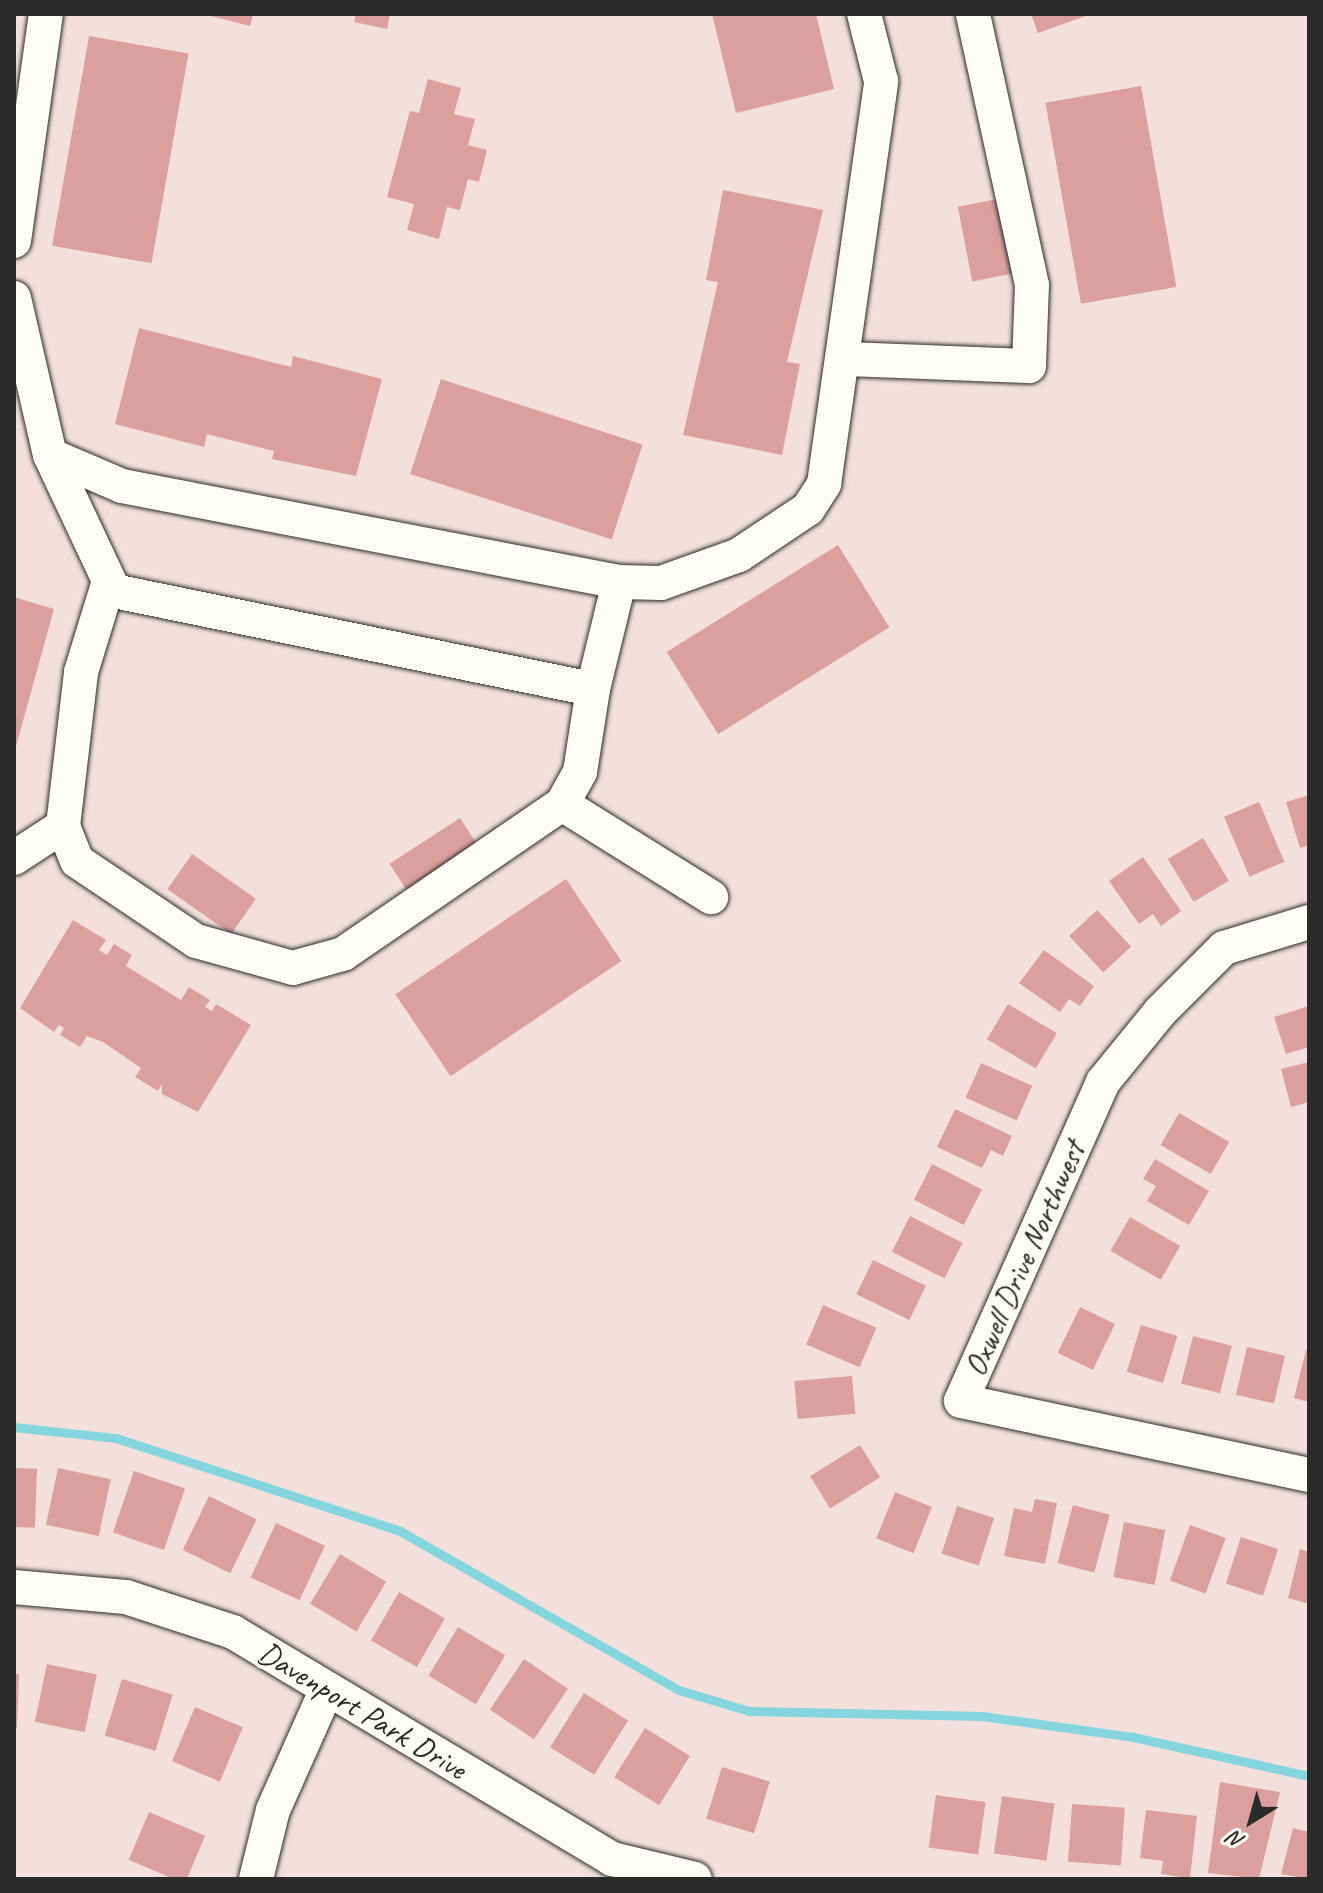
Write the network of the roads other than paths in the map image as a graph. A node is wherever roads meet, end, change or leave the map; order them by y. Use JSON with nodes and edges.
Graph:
{"nodes":[{"id":1,"x":46,"y":14,"type":"edge"},
{"id":2,"x":864,"y":14,"type":"edge"},
{"id":3,"x":973,"y":14,"type":"edge"},
{"id":4,"x":24,"y":93,"type":"edge"},
{"id":5,"x":14,"y":241,"type":"edge"},
{"id":6,"x":14,"y":298,"type":"edge"},
{"id":7,"x":845,"y":359,"type":"junction"},
{"id":8,"x":50,"y":455,"type":"junction"},
{"id":9,"x":109,"y":581,"type":"junction"},
{"id":10,"x":619,"y":582,"type":"junction"},
{"id":11,"x":593,"y":689,"type":"junction"},
{"id":12,"x":562,"y":804,"type":"junction"},
{"id":13,"x":63,"y":826,"type":"junction"},
{"id":14,"x":14,"y":858,"type":"edge"},
{"id":15,"x":711,"y":897,"type":"dead end"},
{"id":16,"x":1309,"y":922,"type":"edge"},
{"id":17,"x":1309,"y":1475,"type":"edge"},
{"id":18,"x":14,"y":1587,"type":"edge"},
{"id":19,"x":326,"y":1691,"type":"junction"},
{"id":20,"x":613,"y":1869,"type":"edge"},
{"id":21,"x":256,"y":1879,"type":"edge"},
{"id":22,"x":695,"y":1879,"type":"edge"}],
"edges":[{"from":1,"to":4,"type":"street"},
{"from":2,"to":7,"type":"street"},
{"from":3,"to":7,"type":"street"},
{"from":4,"to":5,"type":"street"},
{"from":6,"to":8,"type":"street"},
{"from":7,"to":10,"type":"street"},
{"from":8,"to":9,"type":"street"},
{"from":8,"to":10,"type":"street"},
{"from":9,"to":11,"type":"street"},
{"from":9,"to":13,"type":"street"},
{"from":10,"to":11,"type":"street"},
{"from":11,"to":12,"type":"street"},
{"from":12,"to":13,"type":"street"},
{"from":12,"to":15,"type":"street"},
{"from":13,"to":14,"type":"street"},
{"from":16,"to":17,"type":"street","name":"Oxwell Drive Northwest"},
{"from":18,"to":19,"type":"street","name":"Davenport Park Drive"},
{"from":19,"to":20,"type":"street","name":"Davenport Park Drive"},
{"from":19,"to":21,"type":"street"},
{"from":20,"to":22,"type":"street","name":"Davenport Park Drive"}]}
